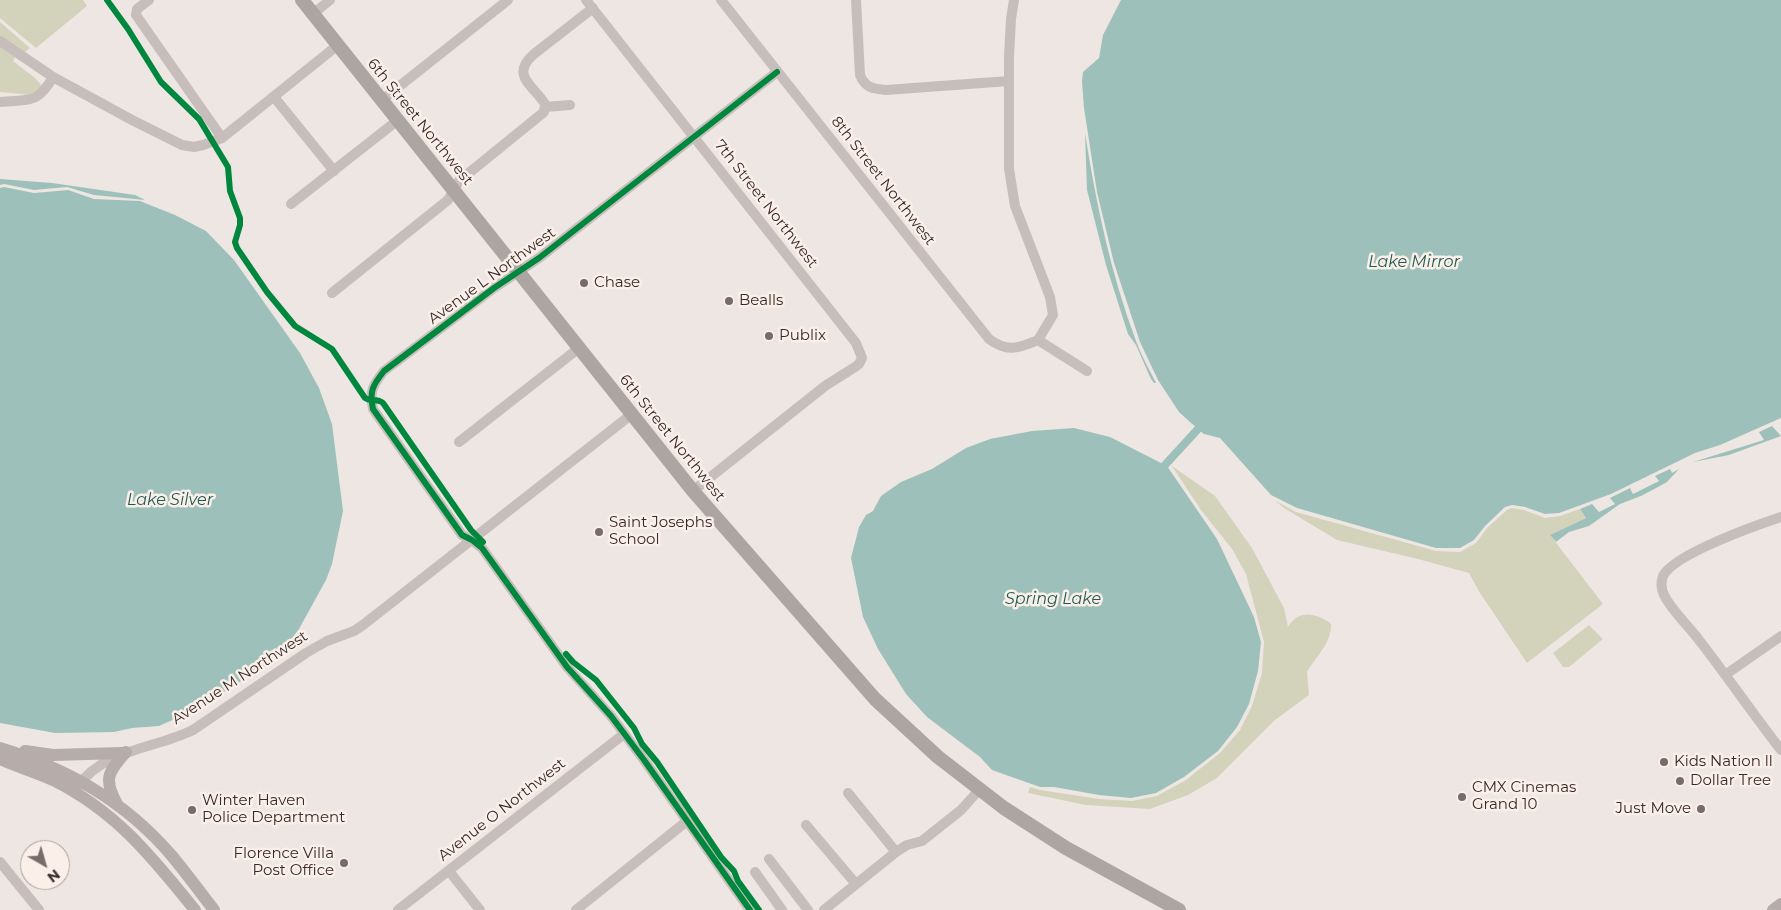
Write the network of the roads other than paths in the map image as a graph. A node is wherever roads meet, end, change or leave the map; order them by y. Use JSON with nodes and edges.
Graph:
{"nodes":[{"id":1,"x":149,"y":0,"type":"edge"},
{"id":2,"x":302,"y":0,"type":"edge"},
{"id":3,"x":330,"y":0,"type":"edge"},
{"id":4,"x":508,"y":0,"type":"edge"},
{"id":5,"x":721,"y":0,"type":"edge"},
{"id":6,"x":856,"y":0,"type":"edge"},
{"id":7,"x":1014,"y":0,"type":"edge"},
{"id":8,"x":590,"y":4,"type":"edge"},
{"id":9,"x":313,"y":14,"type":"junction"},
{"id":10,"x":0,"y":41,"type":"edge"},
{"id":11,"x":338,"y":45,"type":"junction"},
{"id":12,"x":777,"y":72,"type":"junction"},
{"id":13,"x":53,"y":77,"type":"junction"},
{"id":14,"x":1009,"y":81,"type":"junction"},
{"id":15,"x":274,"y":97,"type":"junction"},
{"id":16,"x":382,"y":100,"type":"junction"},
{"id":17,"x":0,"y":102,"type":"edge"},
{"id":18,"x":570,"y":105,"type":"dead end"},
{"id":19,"x":545,"y":107,"type":"junction"},
{"id":20,"x":398,"y":120,"type":"junction"},
{"id":21,"x":695,"y":137,"type":"junction"},
{"id":22,"x":222,"y":138,"type":"junction"},
{"id":23,"x":334,"y":171,"type":"junction"},
{"id":24,"x":454,"y":191,"type":"junction"},
{"id":25,"x":291,"y":204,"type":"dead end"},
{"id":26,"x":519,"y":272,"type":"junction"},
{"id":27,"x":332,"y":293,"type":"dead end"},
{"id":28,"x":1038,"y":340,"type":"junction"},
{"id":29,"x":579,"y":348,"type":"junction"},
{"id":30,"x":1087,"y":371,"type":"dead end"},
{"id":31,"x":632,"y":414,"type":"junction"},
{"id":32,"x":459,"y":442,"type":"dead end"},
{"id":33,"x":693,"y":491,"type":"junction"},
{"id":34,"x":1781,"y":517,"type":"edge"},
{"id":35,"x":472,"y":540,"type":"junction"},
{"id":36,"x":1781,"y":636,"type":"edge"},
{"id":37,"x":1725,"y":675,"type":"junction"},
{"id":38,"x":624,"y":734,"type":"junction"},
{"id":39,"x":1781,"y":750,"type":"edge"},
{"id":40,"x":124,"y":752,"type":"junction"},
{"id":41,"x":1,"y":756,"type":"edge"},
{"id":42,"x":81,"y":781,"type":"junction"},
{"id":43,"x":979,"y":790,"type":"junction"},
{"id":44,"x":848,"y":793,"type":"dead end"},
{"id":45,"x":76,"y":794,"type":"junction"},
{"id":46,"x":119,"y":806,"type":"junction"},
{"id":47,"x":687,"y":821,"type":"junction"},
{"id":48,"x":806,"y":825,"type":"dead end"},
{"id":49,"x":155,"y":839,"type":"junction"},
{"id":50,"x":144,"y":848,"type":"junction"},
{"id":51,"x":896,"y":852,"type":"junction"},
{"id":52,"x":769,"y":859,"type":"dead end"},
{"id":53,"x":0,"y":862,"type":"edge"},
{"id":54,"x":449,"y":871,"type":"junction"},
{"id":55,"x":756,"y":872,"type":"dead end"},
{"id":56,"x":856,"y":884,"type":"junction"},
{"id":57,"x":1781,"y":904,"type":"edge"},
{"id":58,"x":745,"y":908,"type":"edge"},
{"id":59,"x":39,"y":910,"type":"edge"},
{"id":60,"x":195,"y":910,"type":"edge"},
{"id":61,"x":214,"y":910,"type":"edge"},
{"id":62,"x":398,"y":910,"type":"edge"},
{"id":63,"x":480,"y":910,"type":"edge"},
{"id":64,"x":576,"y":910,"type":"edge"},
{"id":65,"x":782,"y":910,"type":"edge"},
{"id":66,"x":808,"y":910,"type":"edge"},
{"id":67,"x":824,"y":910,"type":"edge"},
{"id":68,"x":1179,"y":910,"type":"edge"},
{"id":69,"x":1773,"y":910,"type":"edge"}],
"edges":[{"from":1,"to":22,"type":"street"},
{"from":2,"to":9,"type":"highway","name":"6th Street Northwest"},
{"from":3,"to":9,"type":"street"},
{"from":4,"to":16,"type":"street"},
{"from":5,"to":12,"type":"street","name":"8th Street Northwest"},
{"from":6,"to":14,"type":"street"},
{"from":7,"to":14,"type":"street"},
{"from":8,"to":19,"type":"street"},
{"from":8,"to":21,"type":"street","name":"7th Street Northwest"},
{"from":9,"to":11,"type":"highway","name":"6th Street Northwest"},
{"from":10,"to":13,"type":"street"},
{"from":11,"to":15,"type":"street"},
{"from":11,"to":16,"type":"highway","name":"6th Street Northwest"},
{"from":12,"to":21,"type":"street","name":"Avenue L Northwest"},
{"from":12,"to":28,"type":"street","name":"8th Street Northwest"},
{"from":13,"to":17,"type":"street"},
{"from":13,"to":22,"type":"street"},
{"from":14,"to":28,"type":"street"},
{"from":15,"to":22,"type":"street"},
{"from":15,"to":23,"type":"street"},
{"from":16,"to":20,"type":"highway","name":"6th Street Northwest"},
{"from":18,"to":19,"type":"street"},
{"from":19,"to":24,"type":"street"},
{"from":20,"to":23,"type":"street"},
{"from":20,"to":24,"type":"highway","name":"6th Street Northwest"},
{"from":21,"to":26,"type":"street","name":"Avenue L Northwest"},
{"from":21,"to":33,"type":"street","name":"7th Street Northwest"},
{"from":23,"to":25,"type":"street"},
{"from":24,"to":26,"type":"highway","name":"6th Street Northwest"},
{"from":24,"to":27,"type":"street"},
{"from":26,"to":29,"type":"highway","name":"6th Street Northwest"},
{"from":26,"to":35,"type":"street","name":"Avenue L Northwest"},
{"from":28,"to":30,"type":"street"},
{"from":29,"to":31,"type":"highway","name":"6th Street Northwest"},
{"from":29,"to":32,"type":"street"},
{"from":31,"to":33,"type":"highway","name":"6th Street Northwest"},
{"from":31,"to":35,"type":"street","name":"Avenue M Northwest"},
{"from":33,"to":43,"type":"highway","name":"6th Street Northwest"},
{"from":34,"to":37,"type":"street"},
{"from":35,"to":38,"type":"street","name":"Avenue L Northwest"},
{"from":35,"to":40,"type":"street","name":"Avenue M Northwest"},
{"from":36,"to":37,"type":"street"},
{"from":37,"to":39,"type":"street"},
{"from":38,"to":47,"type":"street","name":"Avenue L Northwest"},
{"from":38,"to":54,"type":"street","name":"Avenue O Northwest"},
{"from":40,"to":41,"type":"main road"},
{"from":40,"to":42,"type":"street","name":"Avenue M Northwest"},
{"from":40,"to":46,"type":"main road"},
{"from":41,"to":42,"type":"main road"},
{"from":41,"to":45,"type":"main road"},
{"from":42,"to":45,"type":"street","name":"Avenue M Northwest"},
{"from":42,"to":46,"type":"main road"},
{"from":43,"to":51,"type":"street"},
{"from":43,"to":68,"type":"highway","name":"6th Street Northwest"},
{"from":44,"to":51,"type":"street"},
{"from":45,"to":50,"type":"main road"},
{"from":46,"to":49,"type":"main road"},
{"from":47,"to":58,"type":"street","name":"Avenue L Northwest"},
{"from":47,"to":64,"type":"street"},
{"from":48,"to":56,"type":"street"},
{"from":49,"to":50,"type":"main road"},
{"from":49,"to":61,"type":"main road"},
{"from":50,"to":60,"type":"main road"},
{"from":51,"to":56,"type":"street"},
{"from":52,"to":66,"type":"street"},
{"from":53,"to":59,"type":"street"},
{"from":54,"to":62,"type":"street","name":"Avenue O Northwest"},
{"from":54,"to":63,"type":"street"},
{"from":55,"to":65,"type":"street"},
{"from":56,"to":67,"type":"street"},
{"from":57,"to":69,"type":"main road"}]}
